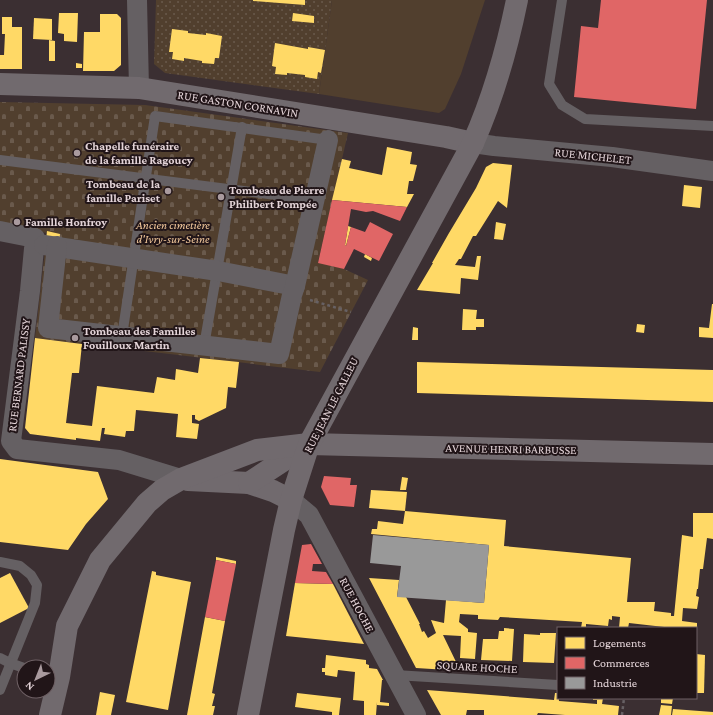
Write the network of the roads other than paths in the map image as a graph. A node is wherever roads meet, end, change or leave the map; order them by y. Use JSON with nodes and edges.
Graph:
{"nodes":[{"id":1,"x":137,"y":0,"type":"edge"},
{"id":2,"x":517,"y":0,"type":"edge"},
{"id":3,"x":562,"y":0,"type":"edge"},
{"id":4,"x":0,"y":84,"type":"edge"},
{"id":5,"x":139,"y":88,"type":"junction"},
{"id":6,"x":713,"y":126,"type":"edge"},
{"id":7,"x":242,"y":127,"type":"junction"},
{"id":8,"x":328,"y":140,"type":"joint"},
{"id":9,"x":473,"y":143,"type":"junction"},
{"id":10,"x":0,"y":160,"type":"edge"},
{"id":11,"x":713,"y":171,"type":"edge"},
{"id":12,"x":145,"y":178,"type":"junction"},
{"id":13,"x":231,"y":189,"type":"junction"},
{"id":14,"x":315,"y":200,"type":"junction"},
{"id":15,"x":0,"y":231,"type":"edge"},
{"id":16,"x":34,"y":243,"type":"junction"},
{"id":17,"x":57,"y":246,"type":"junction"},
{"id":18,"x":134,"y":259,"type":"junction"},
{"id":19,"x":218,"y":271,"type":"junction"},
{"id":20,"x":293,"y":290,"type":"junction"},
{"id":21,"x":122,"y":336,"type":"junction"},
{"id":22,"x":204,"y":346,"type":"junction"},
{"id":23,"x":309,"y":444,"type":"junction"},
{"id":24,"x":713,"y":454,"type":"edge"},
{"id":25,"x":181,"y":480,"type":"junction"},
{"id":26,"x":249,"y":483,"type":"junction"},
{"id":27,"x":291,"y":500,"type":"junction"},
{"id":28,"x":1,"y":563,"type":"edge"},
{"id":29,"x":0,"y":658,"type":"edge"},
{"id":30,"x":10,"y":663,"type":"junction"},
{"id":31,"x":56,"y":664,"type":"edge"},
{"id":32,"x":16,"y":665,"type":"edge"},
{"id":33,"x":395,"y":675,"type":"junction"},
{"id":34,"x":557,"y":685,"type":"edge"},
{"id":35,"x":0,"y":690,"type":"edge"},
{"id":36,"x":51,"y":699,"type":"edge"},
{"id":37,"x":50,"y":715,"type":"edge"},
{"id":38,"x":248,"y":715,"type":"edge"},
{"id":39,"x":416,"y":715,"type":"edge"}],
"edges":[{"from":1,"to":5,"type":"street"},
{"from":2,"to":9,"type":"main road","name":"RUE JEAN LE GALLEU"},
{"from":3,"to":6,"type":"lane"},
{"from":4,"to":5,"type":"main road","name":"RUE GASTON CORNAVIN"},
{"from":5,"to":9,"type":"main road","name":"RUE GASTON CORNAVIN"},
{"from":7,"to":8,"type":"lane"},
{"from":7,"to":12,"type":"lane"},
{"from":7,"to":13,"type":"lane"},
{"from":8,"to":14,"type":"street"},
{"from":9,"to":11,"type":"street","name":"RUE MICHELET"},
{"from":9,"to":23,"type":"main road","name":"RUE JEAN LE GALLEU"},
{"from":10,"to":12,"type":"lane"},
{"from":12,"to":13,"type":"lane"},
{"from":12,"to":18,"type":"lane"},
{"from":13,"to":14,"type":"lane"},
{"from":13,"to":19,"type":"lane"},
{"from":14,"to":20,"type":"street"},
{"from":15,"to":16,"type":"street"},
{"from":16,"to":17,"type":"street"},
{"from":16,"to":25,"type":"street","name":"RUE BERNARD PALISSY"},
{"from":17,"to":18,"type":"street"},
{"from":17,"to":21,"type":"street"},
{"from":18,"to":19,"type":"street"},
{"from":18,"to":21,"type":"lane"},
{"from":19,"to":20,"type":"street"},
{"from":19,"to":22,"type":"lane"},
{"from":20,"to":22,"type":"street"},
{"from":21,"to":22,"type":"street"},
{"from":23,"to":24,"type":"main road","name":"AVENUE HENRI BARBUSSE"},
{"from":23,"to":25,"type":"main road","name":"AVENUE HENRI BARBUSSE"},
{"from":23,"to":26,"type":"main road"},
{"from":23,"to":27,"type":"main road","name":"RUE JEAN LE GALLEU"},
{"from":25,"to":26,"type":"main road"},
{"from":25,"to":31,"type":"main road","name":"AVENUE HENRI BARBUSSE"},
{"from":26,"to":27,"type":"main road"},
{"from":27,"to":33,"type":"street","name":"RUE HOCHE"},
{"from":27,"to":38,"type":"main road","name":"RUE JEAN LE GALLEU"},
{"from":28,"to":30,"type":"lane"},
{"from":29,"to":30,"type":"lane"},
{"from":30,"to":32,"type":"lane"},
{"from":30,"to":35,"type":"lane"},
{"from":33,"to":34,"type":"lane","name":"SQUARE HOCHE"},
{"from":33,"to":39,"type":"street","name":"RUE HOCHE"},
{"from":36,"to":37,"type":"main road","name":"AVENUE HENRI BARBUSSE"}]}
